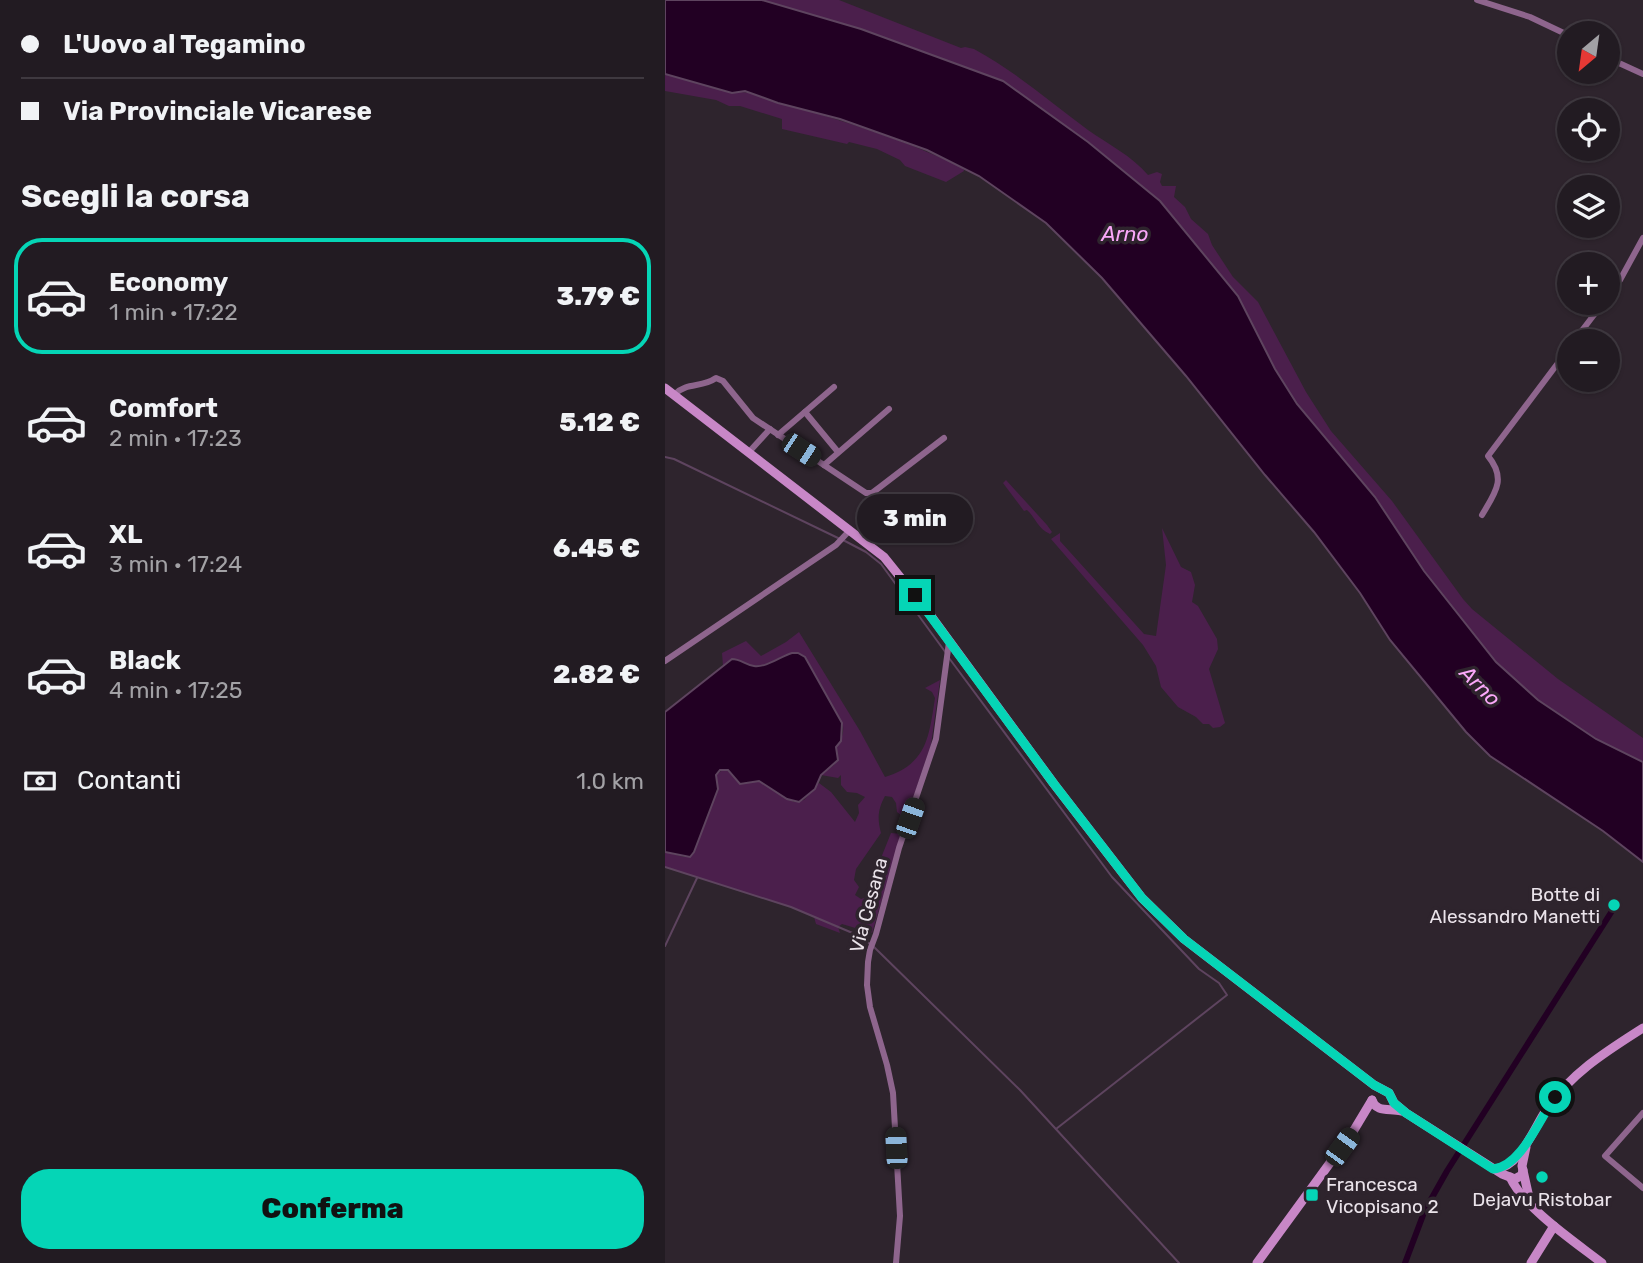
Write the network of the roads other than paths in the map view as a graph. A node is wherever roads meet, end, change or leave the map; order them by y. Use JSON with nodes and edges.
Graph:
{"nodes":[{"id":1,"x":1477,"y":0,"type":"edge"},
{"id":2,"x":1557,"y":30,"type":"edge"},
{"id":3,"x":1621,"y":64,"type":"edge"},
{"id":4,"x":1643,"y":74,"type":"edge"},
{"id":5,"x":1643,"y":238,"type":"edge"},
{"id":6,"x":1620,"y":280,"type":"edge"},
{"id":7,"x":1594,"y":315,"type":"edge"},
{"id":8,"x":1583,"y":329,"type":"edge"},
{"id":9,"x":1557,"y":364,"type":"edge"},
{"id":10,"x":834,"y":387,"type":"dead end"},
{"id":11,"x":665,"y":388,"type":"edge"},
{"id":12,"x":675,"y":394,"type":"junction"},
{"id":13,"x":889,"y":409,"type":"dead end"},
{"id":14,"x":805,"y":412,"type":"junction"},
{"id":15,"x":770,"y":429,"type":"junction"},
{"id":16,"x":778,"y":435,"type":"junction"},
{"id":17,"x":944,"y":438,"type":"dead end"},
{"id":18,"x":749,"y":452,"type":"junction"},
{"id":19,"x":838,"y":452,"type":"junction"},
{"id":20,"x":824,"y":465,"type":"junction"},
{"id":21,"x":1482,"y":515,"type":"dead end"},
{"id":22,"x":850,"y":530,"type":"junction"},
{"id":23,"x":949,"y":647,"type":"junction"},
{"id":24,"x":665,"y":660,"type":"edge"},
{"id":25,"x":1643,"y":1028,"type":"edge"},
{"id":26,"x":1364,"y":1077,"type":"junction"},
{"id":27,"x":1383,"y":1090,"type":"junction"},
{"id":28,"x":1373,"y":1098,"type":"junction"},
{"id":29,"x":1392,"y":1099,"type":"junction"},
{"id":30,"x":1383,"y":1109,"type":"junction"},
{"id":31,"x":1406,"y":1113,"type":"junction"},
{"id":32,"x":1643,"y":1113,"type":"edge"},
{"id":33,"x":1354,"y":1130,"type":"junction"},
{"id":34,"x":1527,"y":1142,"type":"junction"},
{"id":35,"x":1523,"y":1168,"type":"junction"},
{"id":36,"x":1508,"y":1171,"type":"junction"},
{"id":37,"x":1643,"y":1188,"type":"edge"},
{"id":38,"x":1530,"y":1203,"type":"junction"},
{"id":39,"x":1554,"y":1226,"type":"junction"},
{"id":40,"x":896,"y":1263,"type":"edge"},
{"id":41,"x":1257,"y":1263,"type":"edge"},
{"id":42,"x":1531,"y":1263,"type":"edge"},
{"id":43,"x":1602,"y":1263,"type":"edge"}],
"edges":[{"from":1,"to":2,"type":"street"},
{"from":3,"to":4,"type":"street"},
{"from":5,"to":6,"type":"street"},
{"from":7,"to":8,"type":"street"},
{"from":9,"to":21,"type":"street"},
{"from":10,"to":14,"type":"street"},
{"from":11,"to":12,"type":"main road"},
{"from":12,"to":15,"type":"street"},
{"from":12,"to":18,"type":"main road"},
{"from":13,"to":19,"type":"street"},
{"from":14,"to":16,"type":"street"},
{"from":14,"to":19,"type":"street"},
{"from":15,"to":16,"type":"street"},
{"from":15,"to":18,"type":"street"},
{"from":16,"to":20,"type":"street"},
{"from":17,"to":20,"type":"street"},
{"from":18,"to":22,"type":"main road"},
{"from":19,"to":20,"type":"street"},
{"from":22,"to":23,"type":"main road"},
{"from":22,"to":24,"type":"street"},
{"from":23,"to":26,"type":"main road"},
{"from":23,"to":40,"type":"street","name":"Via Cesana"},
{"from":25,"to":34,"type":"main road"},
{"from":26,"to":27,"type":"main road"},
{"from":26,"to":28,"type":"main road"},
{"from":27,"to":28,"type":"main road"},
{"from":27,"to":29,"type":"main road"},
{"from":28,"to":30,"type":"main road"},
{"from":28,"to":33,"type":"main road"},
{"from":29,"to":30,"type":"main road"},
{"from":29,"to":31,"type":"main road"},
{"from":30,"to":31,"type":"main road"},
{"from":30,"to":33,"type":"main road"},
{"from":31,"to":36,"type":"main road"},
{"from":32,"to":37,"type":"street"},
{"from":33,"to":41,"type":"main road"},
{"from":34,"to":35,"type":"main road"},
{"from":34,"to":36,"type":"main road"},
{"from":35,"to":36,"type":"main road"},
{"from":35,"to":36,"type":"main road"},
{"from":35,"to":38,"type":"main road"},
{"from":36,"to":38,"type":"main road"},
{"from":38,"to":39,"type":"main road"},
{"from":39,"to":42,"type":"main road"},
{"from":39,"to":43,"type":"main road"}]}
